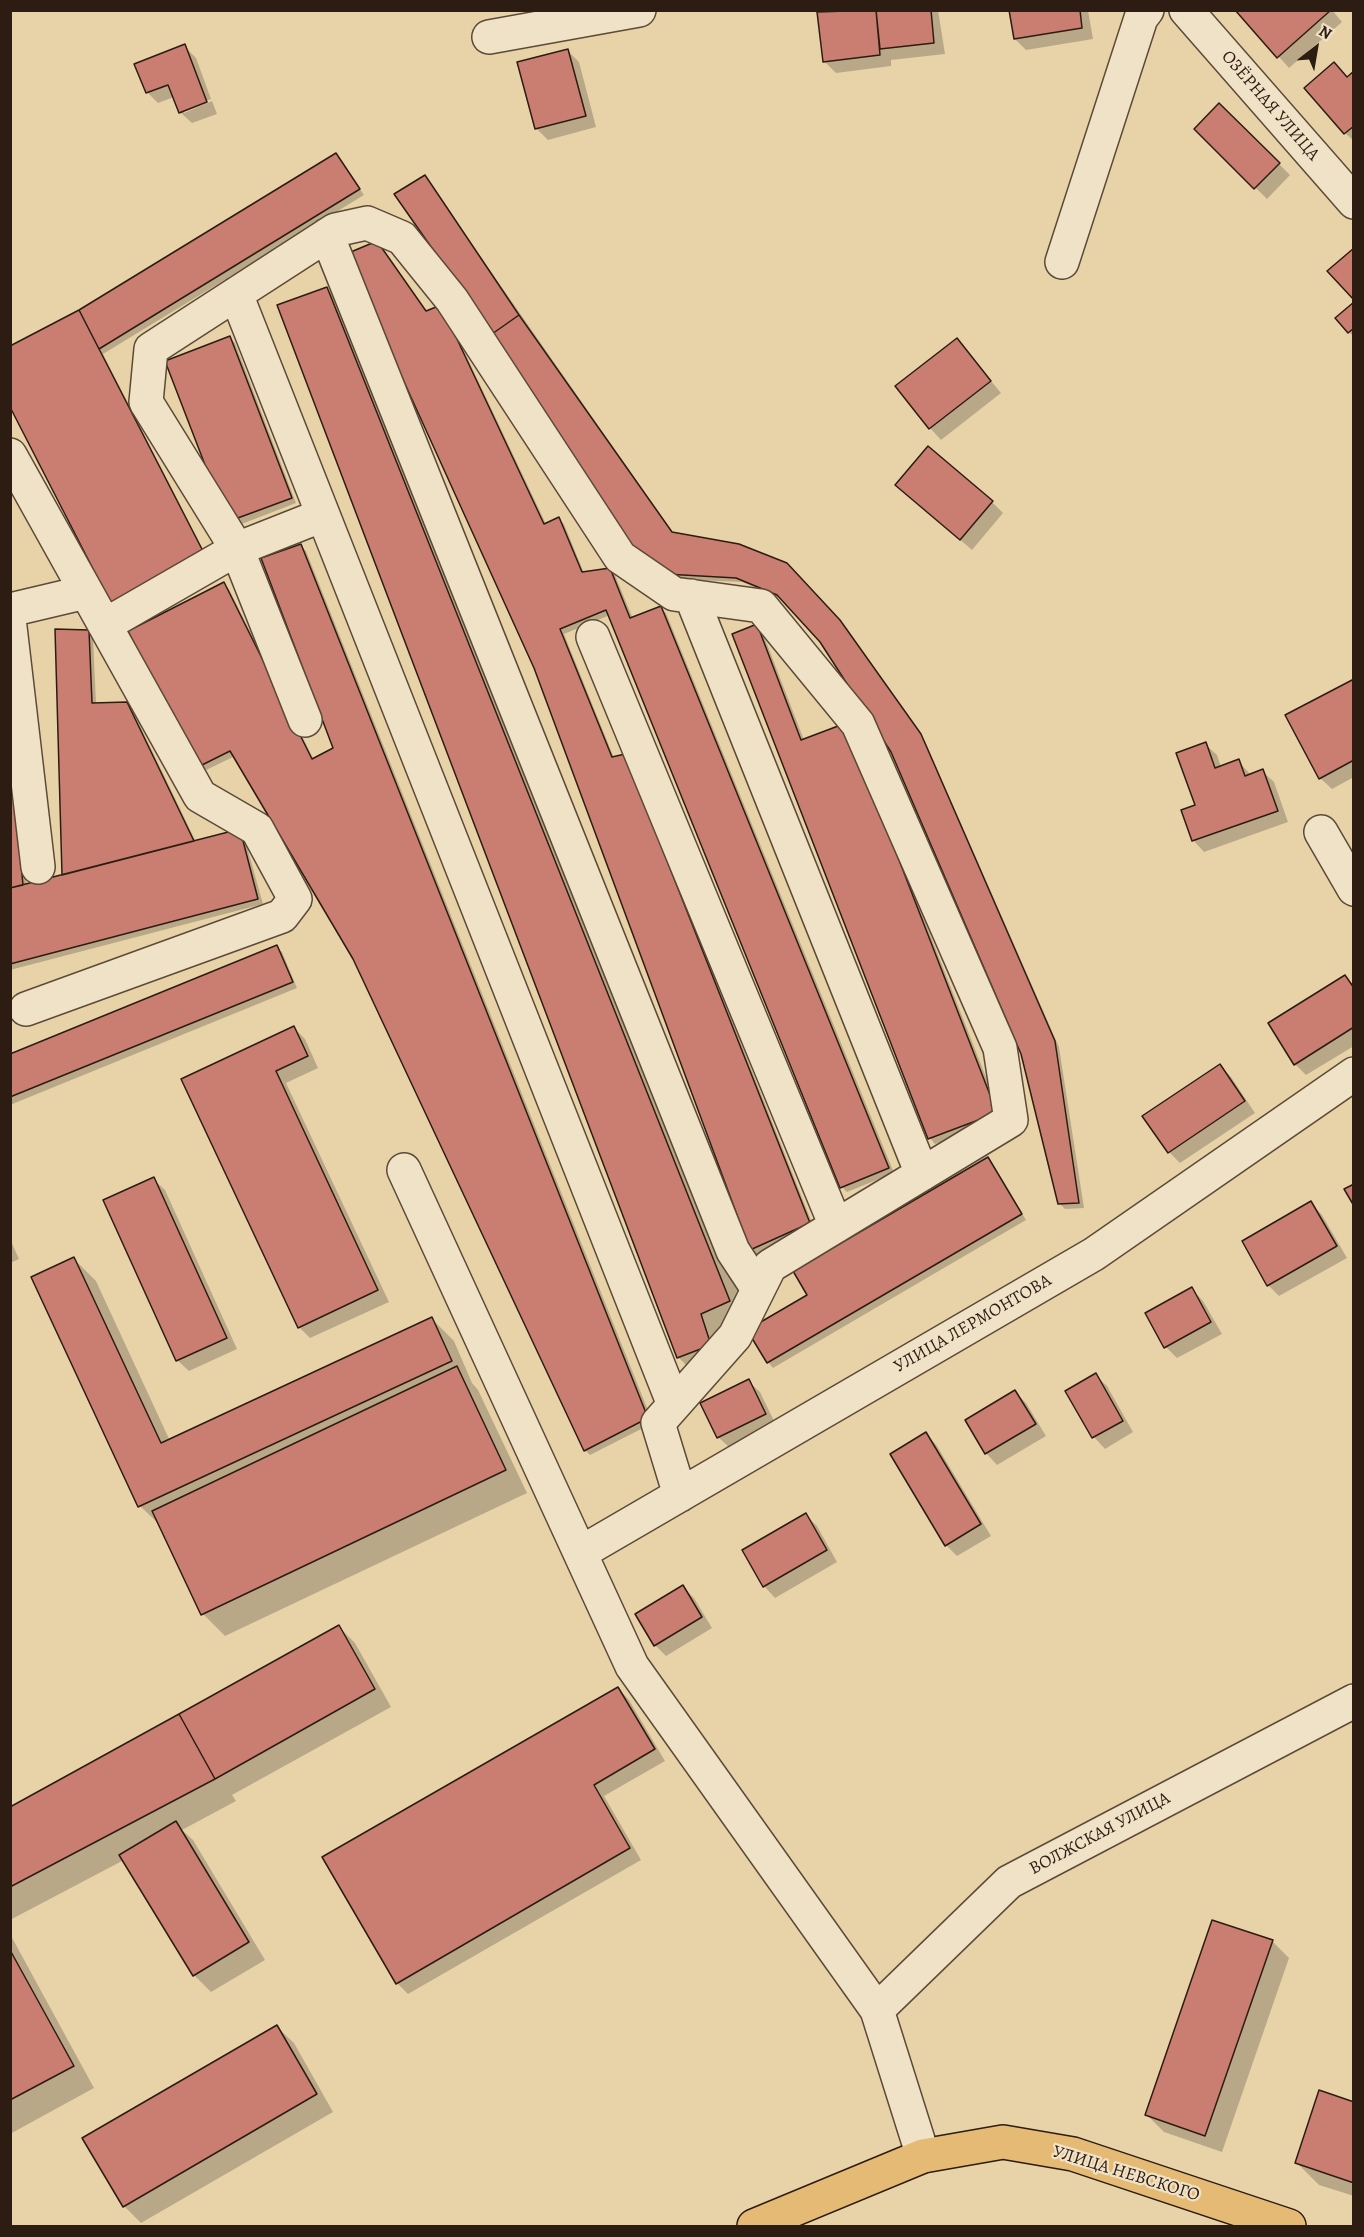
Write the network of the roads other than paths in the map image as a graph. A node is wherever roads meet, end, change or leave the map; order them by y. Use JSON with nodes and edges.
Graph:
{"nodes":[{"id":1,"x":639,"y":10,"type":"edge"},
{"id":2,"x":1147,"y":10,"type":"edge"},
{"id":3,"x":1186,"y":10,"type":"edge"},
{"id":4,"x":489,"y":37,"type":"dead end"},
{"id":5,"x":1353,"y":202,"type":"edge"},
{"id":6,"x":327,"y":235,"type":"junction"},
{"id":7,"x":1062,"y":261,"type":"dead end"},
{"id":8,"x":236,"y":294,"type":"junction"},
{"id":9,"x":10,"y":454,"type":"edge"},
{"id":10,"x":323,"y":515,"type":"junction"},
{"id":11,"x":237,"y":549,"type":"junction"},
{"id":12,"x":86,"y":592,"type":"junction"},
{"id":13,"x":691,"y":596,"type":"junction"},
{"id":14,"x":10,"y":610,"type":"edge"},
{"id":15,"x":105,"y":625,"type":"junction"},
{"id":16,"x":10,"y":627,"type":"edge"},
{"id":17,"x":593,"y":638,"type":"dead end"},
{"id":18,"x":305,"y":720,"type":"dead end"},
{"id":19,"x":1321,"y":832,"type":"dead end"},
{"id":20,"x":38,"y":867,"type":"dead end"},
{"id":21,"x":1353,"y":889,"type":"edge"},
{"id":22,"x":26,"y":1009,"type":"dead end"},
{"id":23,"x":1353,"y":1074,"type":"edge"},
{"id":24,"x":404,"y":1170,"type":"dead end"},
{"id":25,"x":922,"y":1174,"type":"junction"},
{"id":26,"x":836,"y":1226,"type":"junction"},
{"id":27,"x":758,"y":1289,"type":"junction"},
{"id":28,"x":674,"y":1405,"type":"junction"},
{"id":29,"x":680,"y":1495,"type":"junction"},
{"id":30,"x":580,"y":1553,"type":"junction"},
{"id":31,"x":1353,"y":1701,"type":"edge"},
{"id":32,"x":878,"y":2010,"type":"junction"},
{"id":33,"x":923,"y":2156,"type":"junction"},
{"id":34,"x":754,"y":2226,"type":"edge"},
{"id":35,"x":1289,"y":2226,"type":"edge"}],
"edges":[{"from":1,"to":4,"type":"street"},
{"from":2,"to":7,"type":"street"},
{"from":3,"to":5,"type":"street","name":"ОЗЁРНАЯ УЛИЦА"},
{"from":6,"to":8,"type":"street"},
{"from":6,"to":13,"type":"street"},
{"from":6,"to":27,"type":"street"},
{"from":8,"to":10,"type":"street"},
{"from":8,"to":11,"type":"street"},
{"from":9,"to":12,"type":"street"},
{"from":10,"to":11,"type":"street"},
{"from":10,"to":28,"type":"street"},
{"from":11,"to":15,"type":"street"},
{"from":11,"to":18,"type":"street"},
{"from":12,"to":14,"type":"street"},
{"from":12,"to":15,"type":"street"},
{"from":13,"to":25,"type":"street"},
{"from":13,"to":25,"type":"street"},
{"from":15,"to":22,"type":"street"},
{"from":16,"to":20,"type":"street"},
{"from":17,"to":26,"type":"street"},
{"from":19,"to":21,"type":"street"},
{"from":23,"to":29,"type":"street","name":"УЛИЦА ЛЕРМОНТОВА"},
{"from":24,"to":30,"type":"street"},
{"from":25,"to":26,"type":"street"},
{"from":26,"to":27,"type":"street"},
{"from":27,"to":28,"type":"street"},
{"from":28,"to":29,"type":"street"},
{"from":29,"to":30,"type":"street","name":"УЛИЦА ЛЕРМОНТОВА"},
{"from":30,"to":32,"type":"street"},
{"from":31,"to":32,"type":"street","name":"ВОЛЖСКАЯ УЛИЦА"},
{"from":32,"to":33,"type":"street"},
{"from":33,"to":34,"type":"main road","name":"УЛИЦА НЕВСКОГО"},
{"from":33,"to":35,"type":"main road","name":"УЛИЦА НЕВСКОГО"}]}
